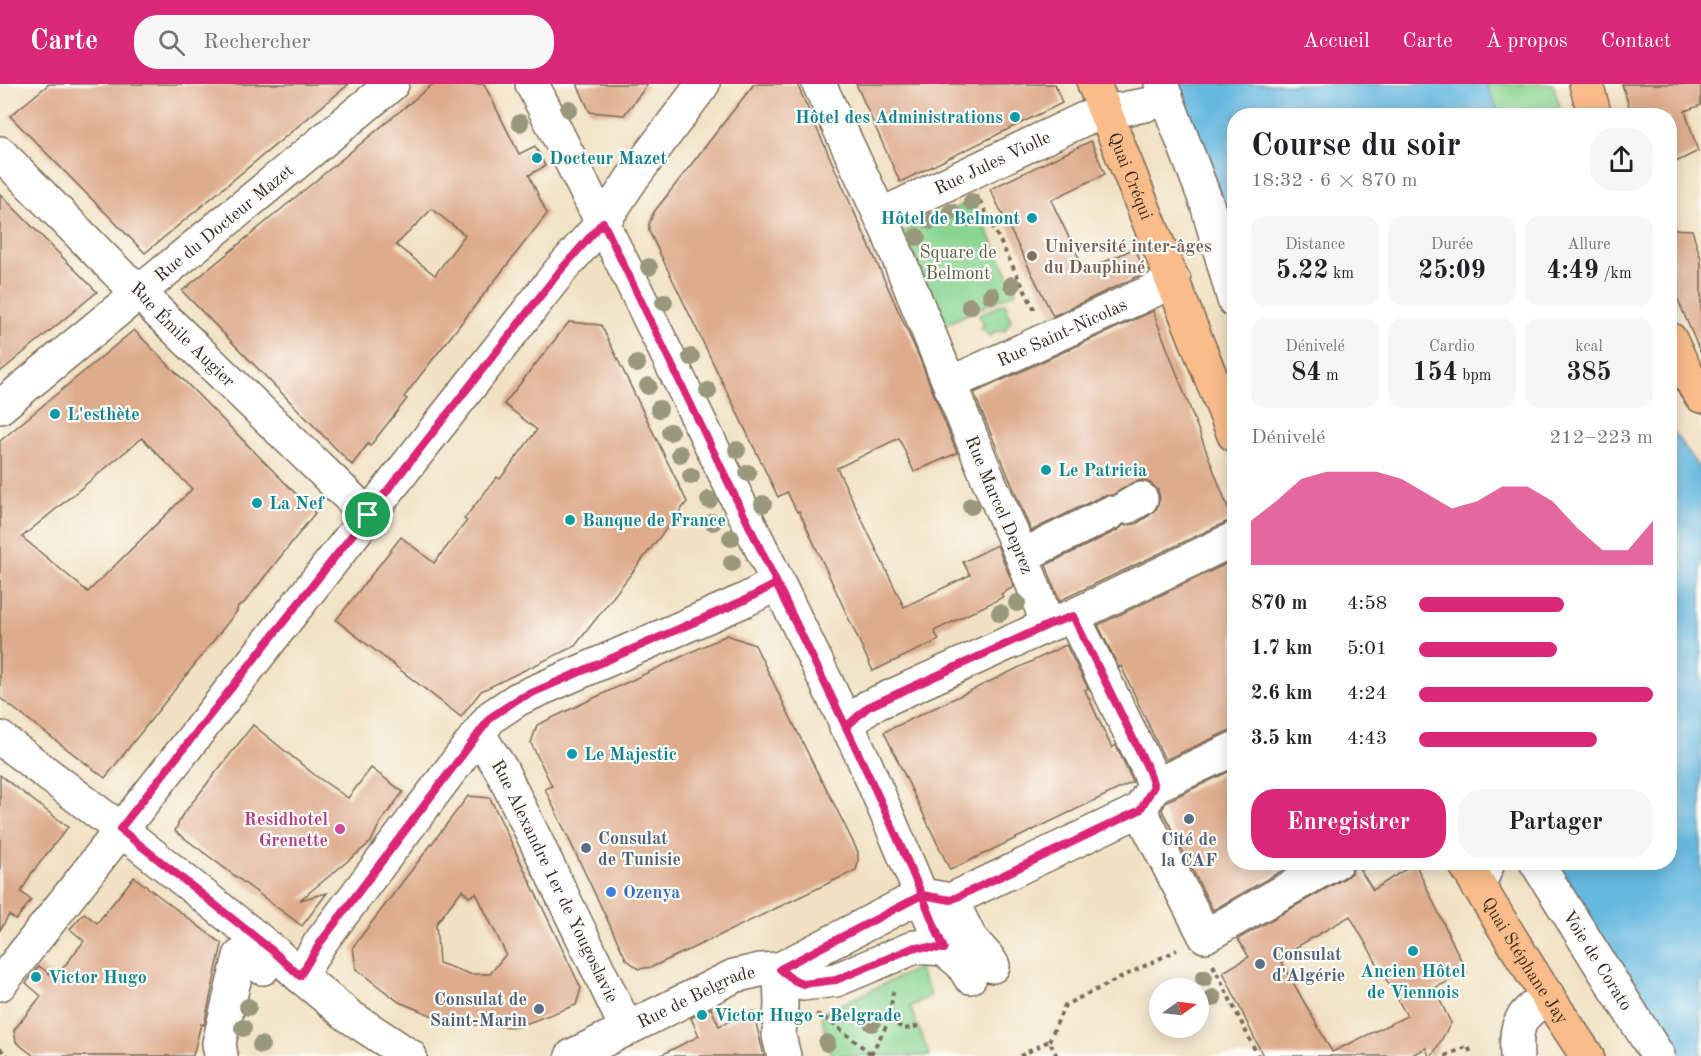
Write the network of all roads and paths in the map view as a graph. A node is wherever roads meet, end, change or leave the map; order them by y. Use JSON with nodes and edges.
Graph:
{"nodes":[{"id":1,"x":392,"y":84,"type":"edge"},
{"id":2,"x":532,"y":84,"type":"edge"},
{"id":3,"x":703,"y":84,"type":"edge"},
{"id":4,"x":819,"y":84,"type":"edge"},
{"id":5,"x":1586,"y":84,"type":"edge"},
{"id":6,"x":1148,"y":91,"type":"edge"},
{"id":7,"x":1100,"y":98,"type":"edge"},
{"id":8,"x":1593,"y":108,"type":"edge"},
{"id":9,"x":0,"y":153,"type":"edge"},
{"id":10,"x":980,"y":201,"type":"dead end"},
{"id":11,"x":603,"y":222,"type":"junction"},
{"id":12,"x":885,"y":224,"type":"junction"},
{"id":13,"x":1227,"y":273,"type":"edge"},
{"id":14,"x":1173,"y":281,"type":"junction"},
{"id":15,"x":141,"y":291,"type":"junction"},
{"id":16,"x":1048,"y":337,"type":"junction"},
{"id":17,"x":1677,"y":352,"type":"edge"},
{"id":18,"x":951,"y":383,"type":"junction"},
{"id":19,"x":1701,"y":396,"type":"edge"},
{"id":20,"x":0,"y":407,"type":"edge"},
{"id":21,"x":1227,"y":417,"type":"edge"},
{"id":22,"x":1126,"y":506,"type":"dead end"},
{"id":23,"x":368,"y":515,"type":"junction"},
{"id":24,"x":1227,"y":542,"type":"edge"},
{"id":25,"x":1022,"y":555,"type":"junction"},
{"id":26,"x":776,"y":584,"type":"junction"},
{"id":27,"x":1060,"y":620,"type":"junction"},
{"id":28,"x":846,"y":727,"type":"junction"},
{"id":29,"x":479,"y":735,"type":"junction"},
{"id":30,"x":0,"y":738,"type":"edge"},
{"id":31,"x":1227,"y":752,"type":"edge"},
{"id":32,"x":1147,"y":798,"type":"junction"},
{"id":33,"x":120,"y":829,"type":"junction"},
{"id":34,"x":1322,"y":870,"type":"edge"},
{"id":35,"x":1476,"y":870,"type":"edge"},
{"id":36,"x":1541,"y":870,"type":"edge"},
{"id":37,"x":936,"y":898,"type":"junction"},
{"id":38,"x":1195,"y":941,"type":"junction"},
{"id":39,"x":944,"y":949,"type":"junction"},
{"id":40,"x":274,"y":952,"type":"junction"},
{"id":41,"x":780,"y":969,"type":"junction"},
{"id":42,"x":300,"y":976,"type":"junction"},
{"id":43,"x":0,"y":984,"type":"edge"},
{"id":44,"x":899,"y":984,"type":"dead end"},
{"id":45,"x":1548,"y":996,"type":"junction"},
{"id":46,"x":814,"y":1013,"type":"dead end"},
{"id":47,"x":889,"y":1022,"type":"junction"},
{"id":48,"x":919,"y":1026,"type":"dead end"},
{"id":49,"x":627,"y":1029,"type":"junction"},
{"id":50,"x":1049,"y":1041,"type":"junction"},
{"id":51,"x":0,"y":1049,"type":"edge"},
{"id":52,"x":872,"y":1055,"type":"edge"},
{"id":53,"x":8,"y":1056,"type":"edge"},
{"id":54,"x":221,"y":1056,"type":"edge"},
{"id":55,"x":410,"y":1056,"type":"edge"},
{"id":56,"x":572,"y":1056,"type":"edge"},
{"id":57,"x":784,"y":1056,"type":"edge"},
{"id":58,"x":1020,"y":1056,"type":"edge"},
{"id":59,"x":1057,"y":1056,"type":"edge"},
{"id":60,"x":1258,"y":1056,"type":"edge"},
{"id":61,"x":1445,"y":1056,"type":"edge"},
{"id":62,"x":1472,"y":1056,"type":"edge"},
{"id":63,"x":1517,"y":1056,"type":"edge"},
{"id":64,"x":1587,"y":1056,"type":"edge"},
{"id":65,"x":1658,"y":1056,"type":"edge"}],
"edges":[{"from":1,"to":15,"type":"street","name":"Rue du Docteur Mazet"},
{"from":2,"to":11,"type":"street"},
{"from":3,"to":11,"type":"street"},
{"from":4,"to":12,"type":"street"},
{"from":5,"to":8,"type":"main road"},
{"from":6,"to":7,"type":"street","name":"Rue Jules Violle"},
{"from":6,"to":13,"type":"street"},
{"from":7,"to":12,"type":"street","name":"Rue Jules Violle"},
{"from":7,"to":14,"type":"main road","name":"Quai Créqui"},
{"from":9,"to":15,"type":"street","name":"Rue Émile Augier"},
{"from":10,"to":16,"type":"path"},
{"from":11,"to":23,"type":"street"},
{"from":11,"to":26,"type":"street"},
{"from":12,"to":18,"type":"street"},
{"from":14,"to":16,"type":"street","name":"Rue Saint-Nicolas"},
{"from":14,"to":21,"type":"main road","name":"Quai Créqui"},
{"from":15,"to":20,"type":"street","name":"Rue du Docteur Mazet"},
{"from":15,"to":23,"type":"street","name":"Rue Émile Augier"},
{"from":16,"to":18,"type":"street","name":"Rue Saint-Nicolas"},
{"from":17,"to":19,"type":"main road"},
{"from":18,"to":25,"type":"street","name":"Rue Marcel Deprez"},
{"from":22,"to":25,"type":"street"},
{"from":23,"to":33,"type":"street"},
{"from":24,"to":27,"type":"street"},
{"from":25,"to":27,"type":"street","name":"Rue Marcel Deprez"},
{"from":26,"to":28,"type":"street"},
{"from":26,"to":29,"type":"street"},
{"from":27,"to":28,"type":"street"},
{"from":27,"to":32,"type":"street","name":"Rue Marcel Deprez"},
{"from":28,"to":37,"type":"street"},
{"from":29,"to":42,"type":"street"},
{"from":29,"to":49,"type":"street","name":"Rue Alexandre 1er de Yougoslavie"},
{"from":30,"to":33,"type":"street"},
{"from":31,"to":32,"type":"street","name":"Rue de Belgrade"},
{"from":32,"to":37,"type":"street","name":"Rue de Belgrade"},
{"from":32,"to":38,"type":"street","name":"Rue Marcel Deprez"},
{"from":33,"to":40,"type":"street"},
{"from":33,"to":43,"type":"street"},
{"from":34,"to":38,"type":"street"},
{"from":35,"to":45,"type":"main road","name":"Quai Stéphane Jay"},
{"from":36,"to":65,"type":"street","name":"Voie de Corato"},
{"from":37,"to":39,"type":"street"},
{"from":37,"to":39,"type":"street"},
{"from":37,"to":41,"type":"street","name":"Rue de Belgrade"},
{"from":38,"to":50,"type":"path"},
{"from":38,"to":60,"type":"path"},
{"from":39,"to":41,"type":"street"},
{"from":40,"to":42,"type":"street"},
{"from":40,"to":54,"type":"street"},
{"from":41,"to":49,"type":"street","name":"Rue de Belgrade"},
{"from":41,"to":57,"type":"street"},
{"from":42,"to":55,"type":"street"},
{"from":44,"to":47,"type":"path"},
{"from":45,"to":63,"type":"street"},
{"from":45,"to":64,"type":"main road","name":"Quai Stéphane Jay"},
{"from":46,"to":52,"type":"path"},
{"from":47,"to":48,"type":"path"},
{"from":47,"to":52,"type":"path"},
{"from":49,"to":56,"type":"street","name":"Rue de Belgrade"},
{"from":50,"to":58,"type":"path"},
{"from":50,"to":59,"type":"path"},
{"from":51,"to":53,"type":"path"},
{"from":61,"to":62,"type":"path"}]}
